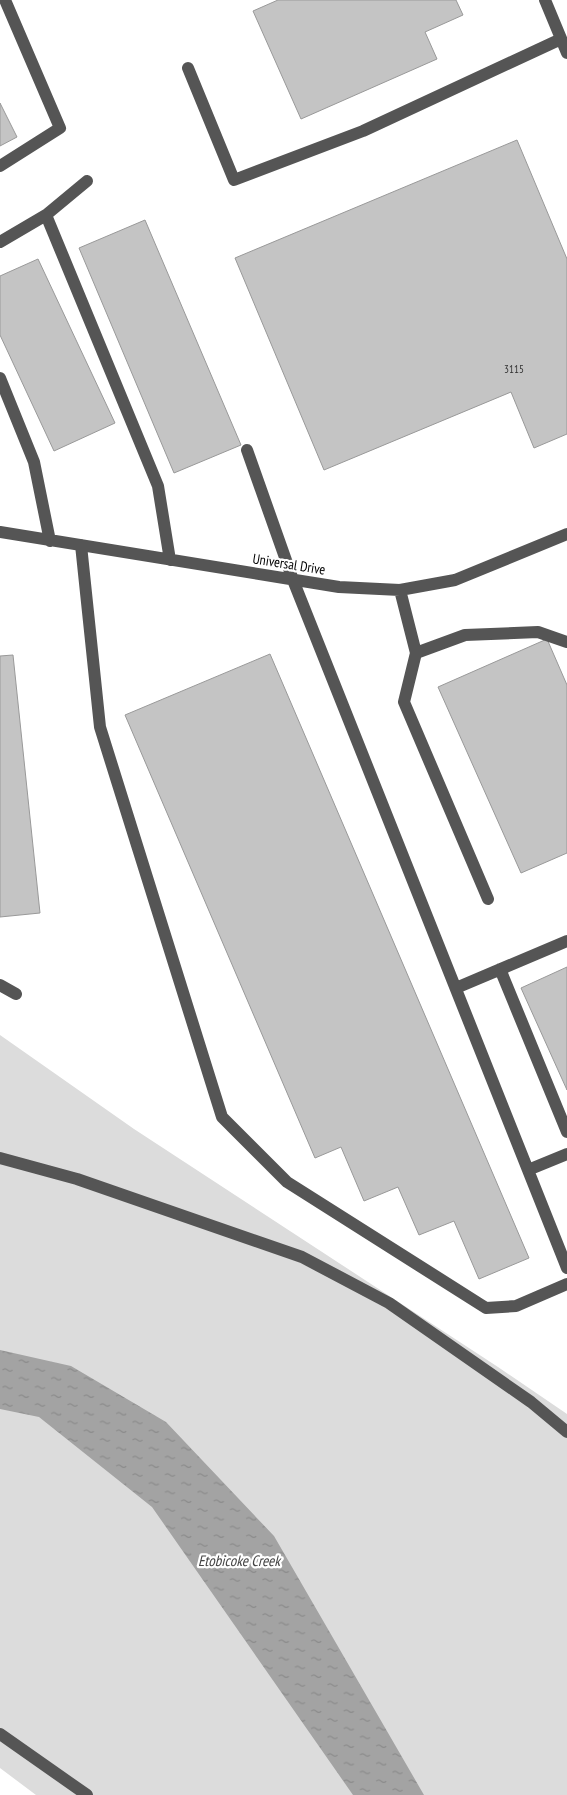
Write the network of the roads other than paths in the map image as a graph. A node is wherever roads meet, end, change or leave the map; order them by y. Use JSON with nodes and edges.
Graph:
{"nodes":[{"id":1,"x":5,"y":0,"type":"edge"},
{"id":2,"x":545,"y":0,"type":"edge"},
{"id":3,"x":562,"y":40,"type":"junction"},
{"id":4,"x":567,"y":53,"type":"edge"},
{"id":5,"x":188,"y":68,"type":"dead end"},
{"id":6,"x":0,"y":166,"type":"edge"},
{"id":7,"x":87,"y":181,"type":"dead end"},
{"id":8,"x":46,"y":216,"type":"junction"},
{"id":9,"x":0,"y":242,"type":"edge"},
{"id":10,"x":0,"y":378,"type":"edge"},
{"id":11,"x":247,"y":450,"type":"dead end"},
{"id":12,"x":0,"y":532,"type":"edge"},
{"id":13,"x":567,"y":534,"type":"edge"},
{"id":14,"x":50,"y":540,"type":"junction"},
{"id":15,"x":81,"y":545,"type":"junction"},
{"id":16,"x":170,"y":560,"type":"junction"},
{"id":17,"x":293,"y":580,"type":"junction"},
{"id":18,"x":400,"y":590,"type":"junction"},
{"id":19,"x":567,"y":642,"type":"edge"},
{"id":20,"x":416,"y":653,"type":"junction"},
{"id":21,"x":488,"y":899,"type":"dead end"},
{"id":22,"x":567,"y":940,"type":"edge"},
{"id":23,"x":500,"y":969,"type":"junction"},
{"id":24,"x":0,"y":985,"type":"edge"},
{"id":25,"x":456,"y":988,"type":"junction"},
{"id":26,"x":16,"y":994,"type":"dead end"},
{"id":27,"x":567,"y":1132,"type":"edge"},
{"id":28,"x":567,"y":1154,"type":"edge"},
{"id":29,"x":0,"y":1158,"type":"edge"},
{"id":30,"x":528,"y":1170,"type":"junction"},
{"id":31,"x":567,"y":1268,"type":"edge"},
{"id":32,"x":567,"y":1284,"type":"edge"},
{"id":33,"x":567,"y":1432,"type":"edge"},
{"id":34,"x":0,"y":1734,"type":"edge"},
{"id":35,"x":87,"y":1795,"type":"edge"}],
"edges":[{"from":1,"to":6,"type":"street"},
{"from":2,"to":3,"type":"street"},
{"from":3,"to":4,"type":"street"},
{"from":3,"to":5,"type":"street"},
{"from":7,"to":8,"type":"street"},
{"from":8,"to":9,"type":"street"},
{"from":8,"to":16,"type":"street"},
{"from":10,"to":14,"type":"street"},
{"from":11,"to":17,"type":"street"},
{"from":12,"to":14,"type":"street","name":"Universal Drive"},
{"from":13,"to":18,"type":"street","name":"Universal Drive"},
{"from":14,"to":15,"type":"street","name":"Universal Drive"},
{"from":15,"to":16,"type":"street","name":"Universal Drive"},
{"from":15,"to":32,"type":"street"},
{"from":16,"to":17,"type":"street","name":"Universal Drive"},
{"from":17,"to":18,"type":"street","name":"Universal Drive"},
{"from":17,"to":25,"type":"street"},
{"from":18,"to":20,"type":"street"},
{"from":19,"to":20,"type":"street"},
{"from":20,"to":21,"type":"street"},
{"from":22,"to":23,"type":"street"},
{"from":23,"to":25,"type":"street"},
{"from":23,"to":27,"type":"street"},
{"from":24,"to":26,"type":"street"},
{"from":25,"to":30,"type":"street"},
{"from":28,"to":30,"type":"street"},
{"from":29,"to":33,"type":"street"},
{"from":30,"to":31,"type":"street"},
{"from":34,"to":35,"type":"street"}]}
